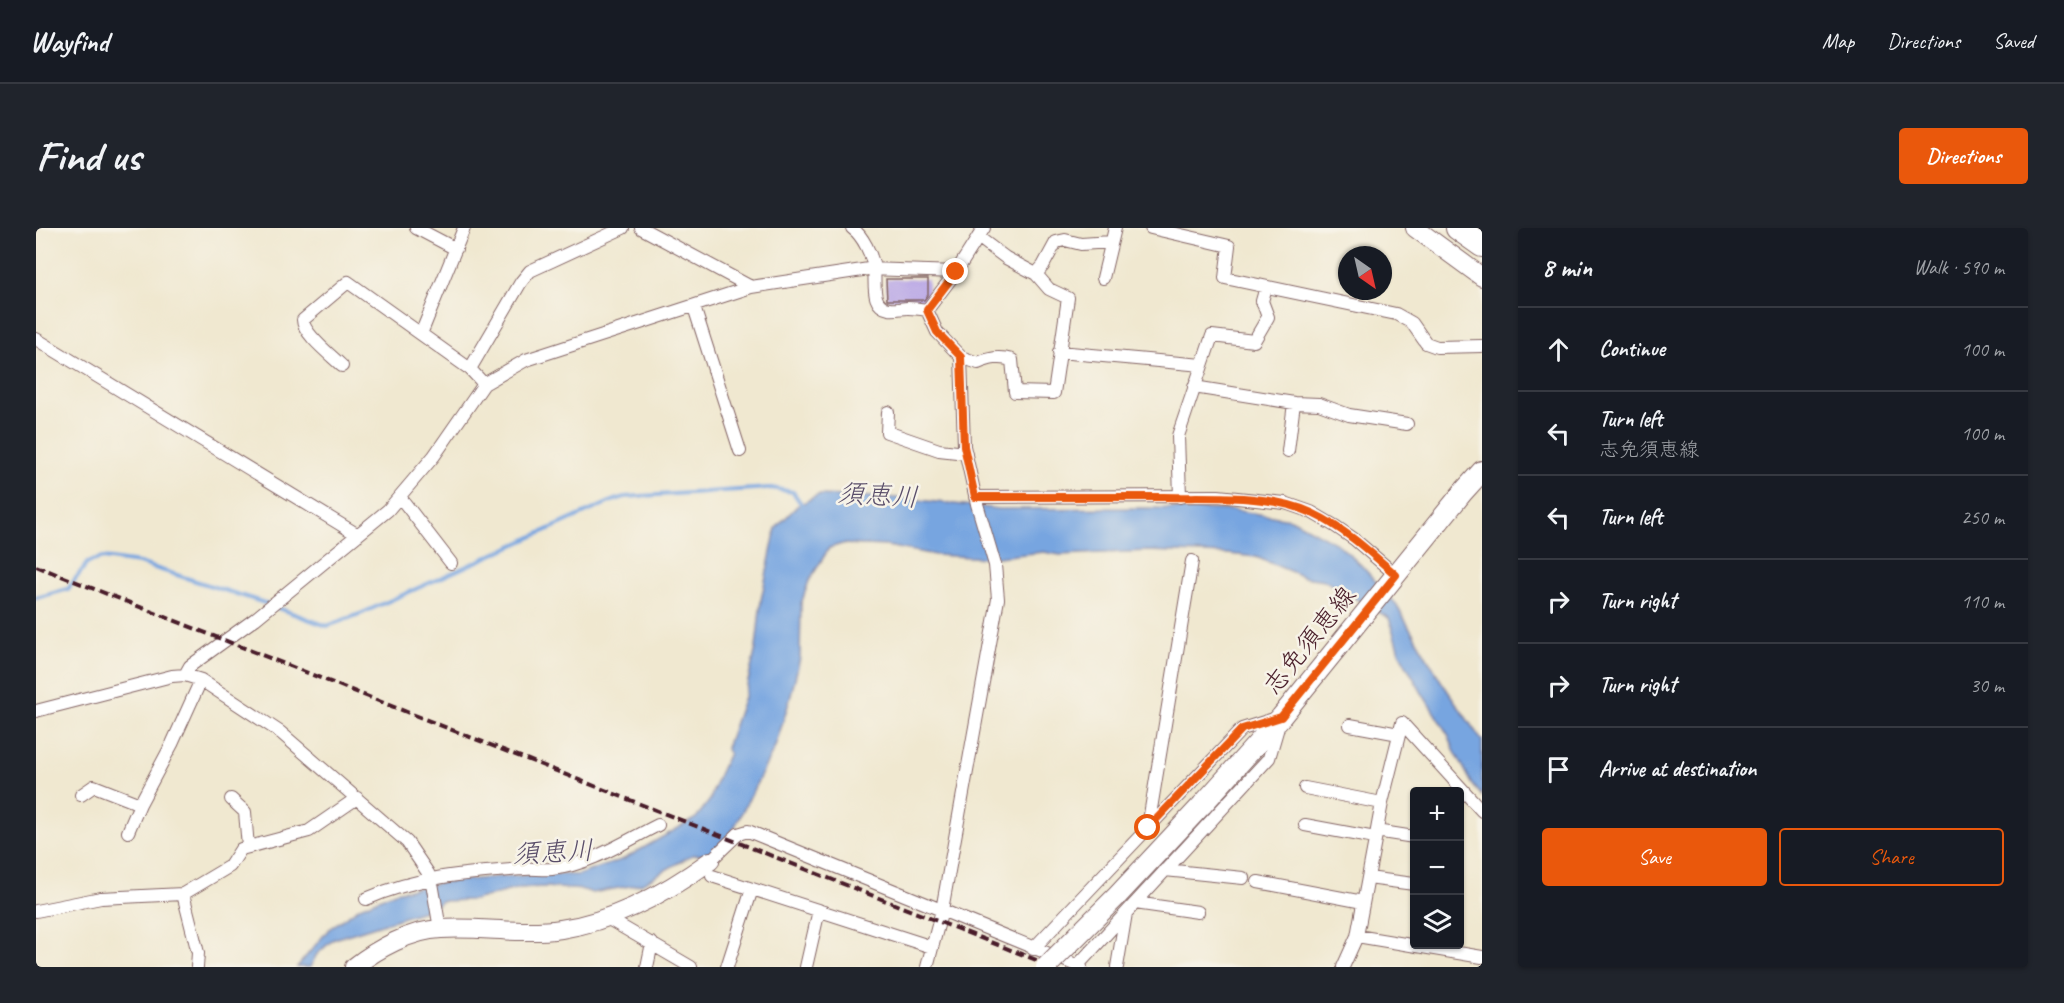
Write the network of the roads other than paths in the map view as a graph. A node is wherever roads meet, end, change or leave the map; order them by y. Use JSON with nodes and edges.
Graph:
{"nodes":[{"id":1,"x":416,"y":228,"type":"edge"},
{"id":2,"x":464,"y":228,"type":"edge"},
{"id":3,"x":622,"y":228,"type":"edge"},
{"id":4,"x":852,"y":228,"type":"edge"},
{"id":5,"x":1114,"y":228,"type":"edge"},
{"id":6,"x":1151,"y":228,"type":"edge"},
{"id":7,"x":1415,"y":228,"type":"edge"},
{"id":8,"x":1458,"y":228,"type":"edge"},
{"id":9,"x":647,"y":229,"type":"edge"},
{"id":10,"x":981,"y":232,"type":"edge"},
{"id":11,"x":1200,"y":233,"type":"edge"},
{"id":12,"x":1112,"y":242,"type":"junction"},
{"id":13,"x":1482,"y":245,"type":"edge"},
{"id":14,"x":456,"y":249,"type":"junction"},
{"id":15,"x":874,"y":269,"type":"junction"},
{"id":16,"x":956,"y":272,"type":"junction"},
{"id":17,"x":1036,"y":274,"type":"junction"},
{"id":18,"x":1482,"y":277,"type":"edge"},
{"id":19,"x":1103,"y":278,"type":"dead end"},
{"id":20,"x":752,"y":287,"type":"junction"},
{"id":21,"x":1266,"y":287,"type":"junction"},
{"id":22,"x":694,"y":307,"type":"junction"},
{"id":23,"x":927,"y":310,"type":"junction"},
{"id":24,"x":421,"y":334,"type":"junction"},
{"id":25,"x":36,"y":339,"type":"edge"},
{"id":26,"x":1482,"y":346,"type":"edge"},
{"id":27,"x":1059,"y":352,"type":"junction"},
{"id":28,"x":961,"y":357,"type":"junction"},
{"id":29,"x":1202,"y":365,"type":"junction"},
{"id":30,"x":342,"y":366,"type":"dead end"},
{"id":31,"x":470,"y":369,"type":"junction"},
{"id":32,"x":484,"y":384,"type":"junction"},
{"id":33,"x":1194,"y":387,"type":"junction"},
{"id":34,"x":1294,"y":403,"type":"junction"},
{"id":35,"x":888,"y":412,"type":"dead end"},
{"id":36,"x":1407,"y":424,"type":"dead end"},
{"id":37,"x":740,"y":451,"type":"dead end"},
{"id":38,"x":1288,"y":451,"type":"dead end"},
{"id":39,"x":966,"y":453,"type":"junction"},
{"id":40,"x":1482,"y":471,"type":"edge"},
{"id":41,"x":400,"y":497,"type":"junction"},
{"id":42,"x":1180,"y":498,"type":"junction"},
{"id":43,"x":976,"y":501,"type":"junction"},
{"id":44,"x":358,"y":535,"type":"junction"},
{"id":45,"x":1192,"y":561,"type":"dead end"},
{"id":46,"x":451,"y":563,"type":"dead end"},
{"id":47,"x":1396,"y":575,"type":"junction"},
{"id":48,"x":185,"y":675,"type":"junction"},
{"id":49,"x":201,"y":680,"type":"junction"},
{"id":50,"x":36,"y":711,"type":"edge"},
{"id":51,"x":1281,"y":717,"type":"junction"},
{"id":52,"x":1350,"y":725,"type":"dead end"},
{"id":53,"x":1399,"y":734,"type":"junction"},
{"id":54,"x":1305,"y":788,"type":"dead end"},
{"id":55,"x":81,"y":795,"type":"dead end"},
{"id":56,"x":357,"y":798,"type":"junction"},
{"id":57,"x":231,"y":799,"type":"dead end"},
{"id":58,"x":1382,"y":803,"type":"junction"},
{"id":59,"x":140,"y":804,"type":"junction"},
{"id":60,"x":1482,"y":811,"type":"edge"},
{"id":61,"x":658,"y":825,"type":"dead end"},
{"id":62,"x":1305,"y":825,"type":"dead end"},
{"id":63,"x":1148,"y":828,"type":"junction"},
{"id":64,"x":128,"y":832,"type":"dead end"},
{"id":65,"x":1379,"y":835,"type":"junction"},
{"id":66,"x":1410,"y":837,"type":"edge"},
{"id":67,"x":248,"y":847,"type":"junction"},
{"id":68,"x":711,"y":868,"type":"junction"},
{"id":69,"x":1165,"y":870,"type":"junction"},
{"id":70,"x":1243,"y":878,"type":"dead end"},
{"id":71,"x":1368,"y":878,"type":"junction"},
{"id":72,"x":431,"y":880,"type":"junction"},
{"id":73,"x":1258,"y":882,"type":"dead end"},
{"id":74,"x":1410,"y":883,"type":"edge"},
{"id":75,"x":752,"y":889,"type":"junction"},
{"id":76,"x":183,"y":894,"type":"junction"},
{"id":77,"x":366,"y":899,"type":"dead end"},
{"id":78,"x":1363,"y":902,"type":"junction"},
{"id":79,"x":1131,"y":907,"type":"junction"},
{"id":80,"x":819,"y":910,"type":"junction"},
{"id":81,"x":942,"y":910,"type":"junction"},
{"id":82,"x":36,"y":911,"type":"edge"},
{"id":83,"x":1198,"y":912,"type":"dead end"},
{"id":84,"x":607,"y":918,"type":"junction"},
{"id":85,"x":439,"y":925,"type":"junction"},
{"id":86,"x":1357,"y":936,"type":"junction"},
{"id":87,"x":652,"y":943,"type":"junction"},
{"id":88,"x":932,"y":947,"type":"junction"},
{"id":89,"x":1033,"y":949,"type":"junction"},
{"id":90,"x":1482,"y":957,"type":"edge"},
{"id":91,"x":1079,"y":966,"type":"edge"},
{"id":92,"x":197,"y":967,"type":"edge"},
{"id":93,"x":354,"y":967,"type":"edge"},
{"id":94,"x":647,"y":967,"type":"edge"},
{"id":95,"x":691,"y":967,"type":"edge"},
{"id":96,"x":727,"y":967,"type":"edge"},
{"id":97,"x":806,"y":967,"type":"edge"},
{"id":98,"x":927,"y":967,"type":"edge"},
{"id":99,"x":1046,"y":967,"type":"edge"},
{"id":100,"x":1117,"y":967,"type":"edge"},
{"id":101,"x":1343,"y":967,"type":"edge"}],
"edges":[{"from":1,"to":14,"type":"street"},
{"from":2,"to":14,"type":"street"},
{"from":3,"to":31,"type":"street"},
{"from":4,"to":15,"type":"street"},
{"from":5,"to":12,"type":"street"},
{"from":6,"to":11,"type":"street"},
{"from":7,"to":18,"type":"street"},
{"from":8,"to":13,"type":"highway"},
{"from":9,"to":20,"type":"street"},
{"from":10,"to":16,"type":"street"},
{"from":10,"to":17,"type":"street"},
{"from":11,"to":21,"type":"street"},
{"from":12,"to":17,"type":"street"},
{"from":12,"to":19,"type":"street"},
{"from":14,"to":24,"type":"street"},
{"from":15,"to":16,"type":"street"},
{"from":15,"to":20,"type":"street"},
{"from":15,"to":23,"type":"street"},
{"from":16,"to":23,"type":"street"},
{"from":17,"to":27,"type":"street"},
{"from":20,"to":22,"type":"street"},
{"from":21,"to":26,"type":"street"},
{"from":21,"to":29,"type":"street"},
{"from":22,"to":32,"type":"street"},
{"from":22,"to":37,"type":"street"},
{"from":23,"to":28,"type":"street"},
{"from":24,"to":30,"type":"street"},
{"from":24,"to":31,"type":"street"},
{"from":25,"to":44,"type":"street"},
{"from":27,"to":28,"type":"street"},
{"from":27,"to":29,"type":"street"},
{"from":28,"to":39,"type":"street"},
{"from":29,"to":33,"type":"street"},
{"from":31,"to":32,"type":"street"},
{"from":32,"to":41,"type":"street"},
{"from":33,"to":34,"type":"street"},
{"from":33,"to":42,"type":"street"},
{"from":34,"to":36,"type":"street"},
{"from":34,"to":38,"type":"street"},
{"from":35,"to":39,"type":"street"},
{"from":39,"to":43,"type":"street"},
{"from":40,"to":47,"type":"main road","name":"志免須恵線"},
{"from":41,"to":44,"type":"street"},
{"from":41,"to":46,"type":"street"},
{"from":42,"to":43,"type":"street"},
{"from":42,"to":47,"type":"street"},
{"from":43,"to":81,"type":"street"},
{"from":44,"to":48,"type":"street"},
{"from":45,"to":63,"type":"street"},
{"from":47,"to":51,"type":"main road","name":"志免須恵線"},
{"from":48,"to":49,"type":"street"},
{"from":48,"to":50,"type":"street"},
{"from":49,"to":56,"type":"street"},
{"from":49,"to":59,"type":"street"},
{"from":51,"to":63,"type":"street"},
{"from":51,"to":69,"type":"street"},
{"from":51,"to":99,"type":"main road","name":"志免須恵線","bridge":true},
{"from":52,"to":53,"type":"street"},
{"from":53,"to":58,"type":"street"},
{"from":53,"to":60,"type":"street"},
{"from":54,"to":58,"type":"street"},
{"from":55,"to":59,"type":"street"},
{"from":56,"to":67,"type":"street"},
{"from":56,"to":72,"type":"street"},
{"from":57,"to":67,"type":"street"},
{"from":58,"to":65,"type":"street"},
{"from":59,"to":64,"type":"street"},
{"from":61,"to":72,"type":"street"},
{"from":62,"to":65,"type":"street"},
{"from":63,"to":89,"type":"street"},
{"from":65,"to":66,"type":"street"},
{"from":65,"to":71,"type":"street"},
{"from":67,"to":76,"type":"street"},
{"from":68,"to":75,"type":"street"},
{"from":68,"to":81,"type":"street"},
{"from":68,"to":84,"type":"street"},
{"from":69,"to":70,"type":"street"},
{"from":69,"to":79,"type":"street"},
{"from":71,"to":74,"type":"street"},
{"from":71,"to":78,"type":"street"},
{"from":72,"to":77,"type":"street"},
{"from":72,"to":85,"type":"street"},
{"from":73,"to":78,"type":"street"},
{"from":75,"to":80,"type":"street"},
{"from":75,"to":96,"type":"street"},
{"from":76,"to":82,"type":"street"},
{"from":76,"to":92,"type":"street"},
{"from":78,"to":86,"type":"street"},
{"from":79,"to":83,"type":"street"},
{"from":79,"to":91,"type":"street"},
{"from":79,"to":100,"type":"street"},
{"from":80,"to":88,"type":"street"},
{"from":80,"to":97,"type":"street"},
{"from":81,"to":88,"type":"street"},
{"from":81,"to":89,"type":"street"},
{"from":84,"to":85,"type":"street"},
{"from":84,"to":87,"type":"street"},
{"from":85,"to":93,"type":"street"},
{"from":86,"to":90,"type":"street"},
{"from":86,"to":101,"type":"street"},
{"from":87,"to":94,"type":"street"},
{"from":87,"to":95,"type":"street"},
{"from":88,"to":98,"type":"street"},
{"from":89,"to":91,"type":"street"}]}
